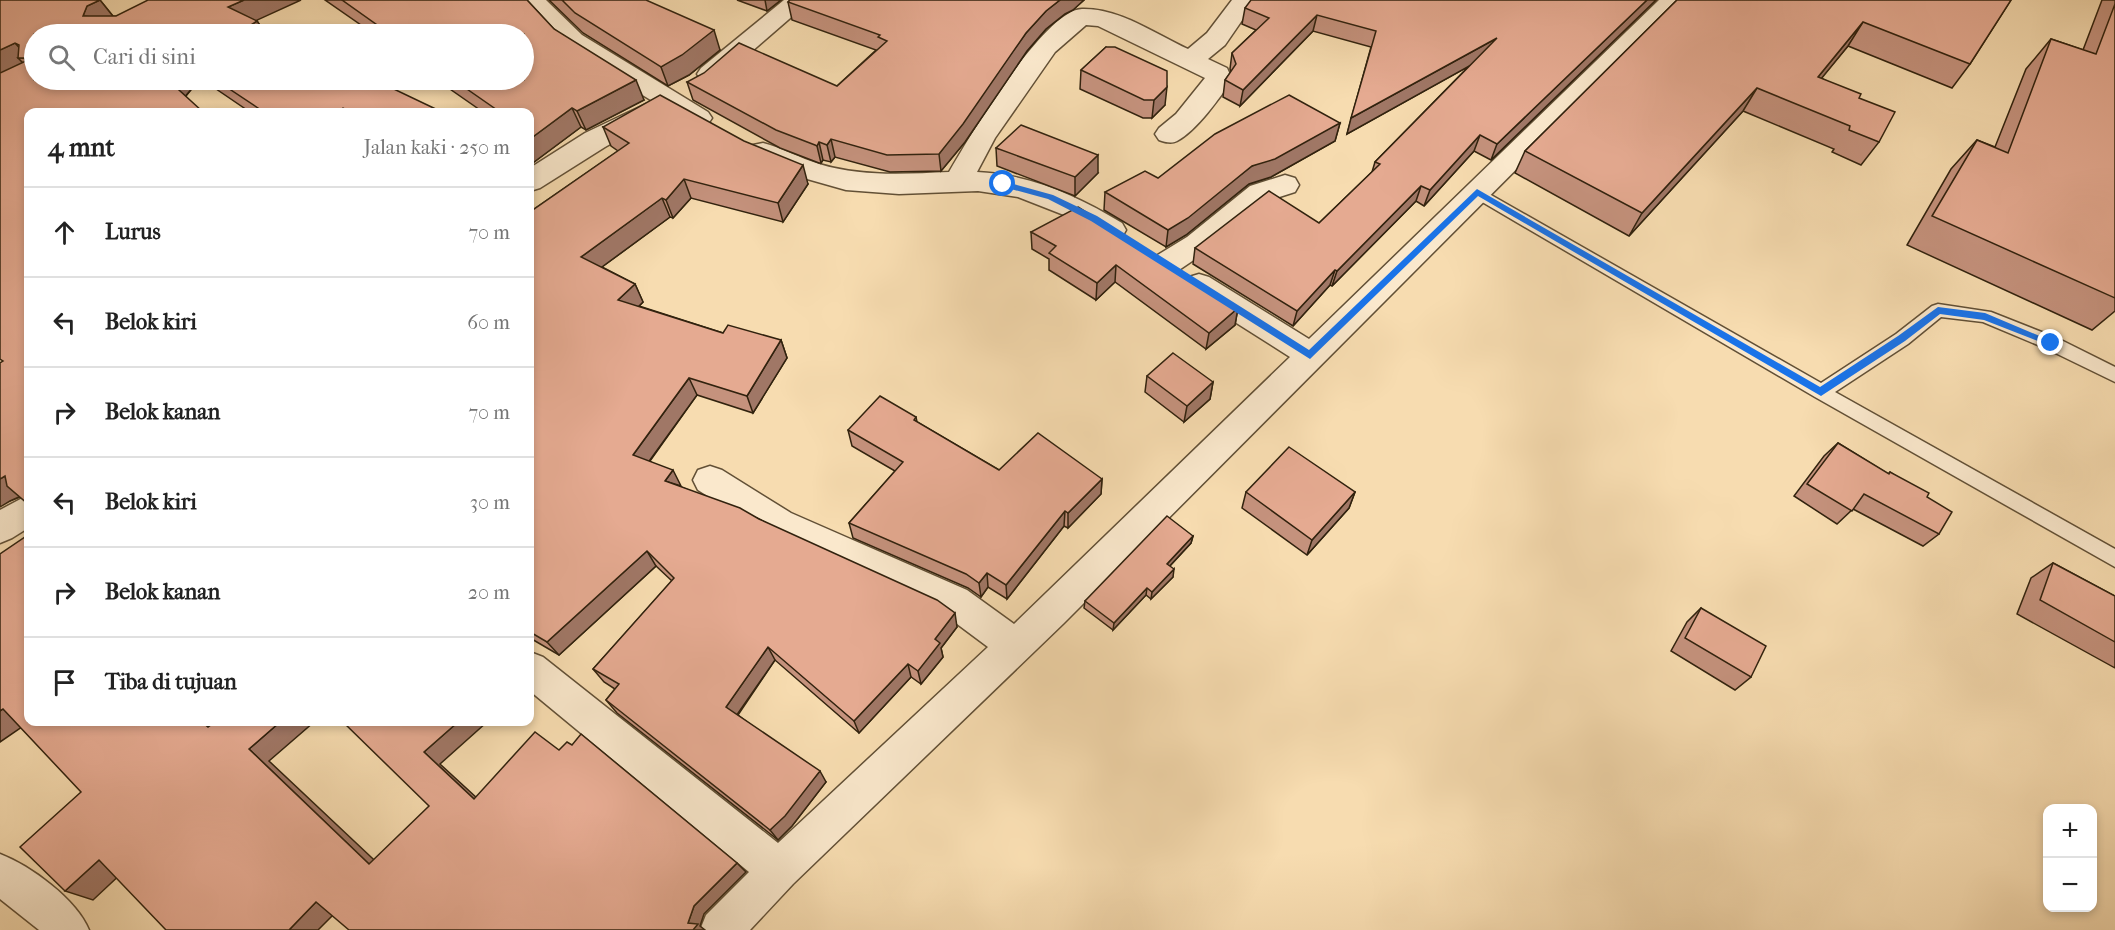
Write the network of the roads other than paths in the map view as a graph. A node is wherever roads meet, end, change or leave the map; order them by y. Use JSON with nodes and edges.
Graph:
{"nodes":[{"id":1,"x":532,"y":0,"type":"edge"},
{"id":2,"x":799,"y":0,"type":"edge"},
{"id":3,"x":1244,"y":0,"type":"edge"},
{"id":4,"x":1673,"y":0,"type":"edge"},
{"id":5,"x":1190,"y":61,"type":"junction"},
{"id":6,"x":669,"y":101,"type":"junction"},
{"id":7,"x":1168,"y":134,"type":"dead end"},
{"id":8,"x":534,"y":178,"type":"edge"},
{"id":9,"x":957,"y":182,"type":"junction"},
{"id":10,"x":1285,"y":185,"type":"dead end"},
{"id":11,"x":1477,"y":192,"type":"junction"},
{"id":12,"x":1148,"y":253,"type":"junction"},
{"id":13,"x":1310,"y":356,"type":"junction"},
{"id":14,"x":2115,"y":375,"type":"edge"},
{"id":15,"x":1821,"y":392,"type":"junction"},
{"id":16,"x":710,"y":480,"type":"dead end"},
{"id":17,"x":24,"y":513,"type":"edge"},
{"id":18,"x":0,"y":528,"type":"edge"},
{"id":19,"x":2115,"y":559,"type":"edge"},
{"id":20,"x":1015,"y":646,"type":"junction"},
{"id":21,"x":534,"y":672,"type":"edge"},
{"id":22,"x":779,"y":870,"type":"junction"},
{"id":23,"x":0,"y":874,"type":"edge"},
{"id":24,"x":68,"y":930,"type":"edge"},
{"id":25,"x":721,"y":930,"type":"edge"}],
"edges":[{"from":1,"to":6,"type":"street"},
{"from":2,"to":6,"type":"street"},
{"from":3,"to":5,"type":"street"},
{"from":4,"to":11,"type":"street"},
{"from":5,"to":7,"type":"street"},
{"from":5,"to":9,"type":"street"},
{"from":6,"to":8,"type":"street"},
{"from":6,"to":9,"type":"street"},
{"from":9,"to":12,"type":"street"},
{"from":10,"to":12,"type":"street"},
{"from":11,"to":13,"type":"street"},
{"from":11,"to":15,"type":"lane"},
{"from":12,"to":13,"type":"street"},
{"from":13,"to":20,"type":"street"},
{"from":14,"to":15,"type":"lane"},
{"from":15,"to":19,"type":"lane"},
{"from":16,"to":20,"type":"street"},
{"from":17,"to":18,"type":"street"},
{"from":20,"to":22,"type":"street"},
{"from":21,"to":22,"type":"street"},
{"from":22,"to":25,"type":"street"},
{"from":23,"to":24,"type":"street"}]}
